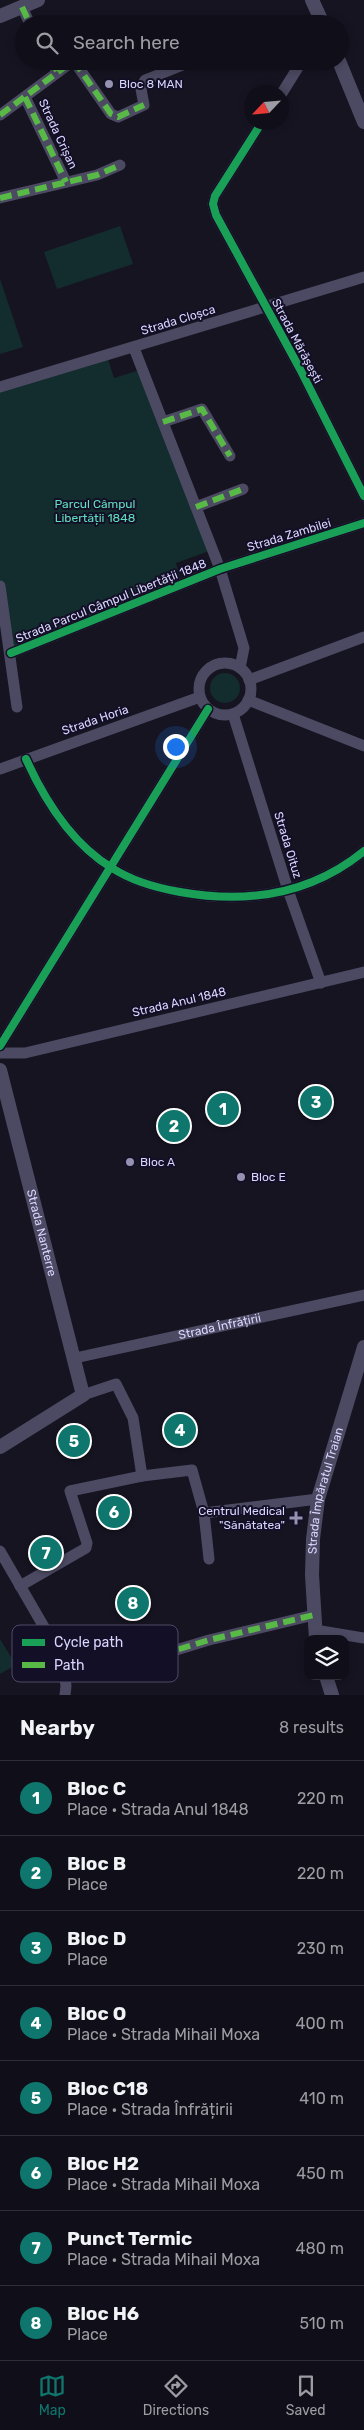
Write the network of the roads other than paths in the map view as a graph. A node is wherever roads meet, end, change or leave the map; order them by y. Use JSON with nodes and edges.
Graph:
{"nodes":[{"id":1,"x":38,"y":0,"type":"edge"},
{"id":2,"x":312,"y":0,"type":"edge"},
{"id":3,"x":22,"y":6,"type":"junction"},
{"id":4,"x":26,"y":15,"type":"edge"},
{"id":5,"x":319,"y":15,"type":"edge"},
{"id":6,"x":0,"y":16,"type":"edge"},
{"id":7,"x":61,"y":70,"type":"edge"},
{"id":8,"x":80,"y":70,"type":"edge"},
{"id":9,"x":170,"y":70,"type":"edge"},
{"id":10,"x":296,"y":70,"type":"edge"},
{"id":11,"x":343,"y":70,"type":"edge"},
{"id":12,"x":58,"y":72,"type":"joint"},
{"id":13,"x":287,"y":85,"type":"edge"},
{"id":14,"x":25,"y":97,"type":"junction"},
{"id":15,"x":0,"y":115,"type":"edge"},
{"id":16,"x":364,"y":122,"type":"edge"},
{"id":17,"x":257,"y":130,"type":"edge"},
{"id":18,"x":120,"y":165,"type":"dead end"},
{"id":19,"x":66,"y":182,"type":"junction"},
{"id":20,"x":0,"y":198,"type":"edge"},
{"id":21,"x":364,"y":277,"type":"edge"},
{"id":22,"x":268,"y":308,"type":"junction"},
{"id":23,"x":134,"y":348,"type":"junction"},
{"id":24,"x":0,"y":387,"type":"edge"},
{"id":25,"x":163,"y":422,"type":"junction"},
{"id":26,"x":230,"y":456,"type":"dead end"},
{"id":27,"x":243,"y":489,"type":"dead end"},
{"id":28,"x":364,"y":496,"type":"edge"},
{"id":29,"x":196,"y":507,"type":"junction"},
{"id":30,"x":364,"y":523,"type":"edge"},
{"id":31,"x":220,"y":569,"type":"junction"},
{"id":32,"x":0,"y":586,"type":"edge"},
{"id":33,"x":364,"y":637,"type":"edge"},
{"id":34,"x":11,"y":653,"type":"junction"},
{"id":35,"x":240,"y":668,"type":"junction"},
{"id":36,"x":249,"y":680,"type":"junction"},
{"id":37,"x":200,"y":697,"type":"junction"},
{"id":38,"x":248,"y":700,"type":"junction"},
{"id":39,"x":17,"y":707,"type":"dead end"},
{"id":40,"x":208,"y":709,"type":"junction"},
{"id":41,"x":233,"y":714,"type":"junction"},
{"id":42,"x":364,"y":746,"type":"edge"},
{"id":43,"x":26,"y":759,"type":"junction"},
{"id":44,"x":0,"y":769,"type":"edge"},
{"id":45,"x":364,"y":851,"type":"edge"},
{"id":46,"x":112,"y":868,"type":"junction"},
{"id":47,"x":288,"y":890,"type":"junction"},
{"id":48,"x":364,"y":972,"type":"edge"},
{"id":49,"x":321,"y":983,"type":"junction"},
{"id":50,"x":0,"y":1046,"type":"edge"},
{"id":51,"x":0,"y":1053,"type":"edge"},
{"id":52,"x":0,"y":1070,"type":"edge"},
{"id":53,"x":364,"y":1295,"type":"edge"},
{"id":54,"x":364,"y":1348,"type":"edge"},
{"id":55,"x":75,"y":1358,"type":"junction"},
{"id":56,"x":83,"y":1395,"type":"junction"},
{"id":57,"x":0,"y":1448,"type":"edge"},
{"id":58,"x":142,"y":1476,"type":"junction"},
{"id":59,"x":318,"y":1499,"type":"junction"},
{"id":60,"x":204,"y":1513,"type":"junction"},
{"id":61,"x":0,"y":1552,"type":"edge"},
{"id":62,"x":209,"y":1559,"type":"dead end"},
{"id":63,"x":20,"y":1586,"type":"junction"},
{"id":64,"x":314,"y":1615,"type":"junction"},
{"id":65,"x":43,"y":1625,"type":"edge"},
{"id":66,"x":316,"y":1634,"type":"edge"},
{"id":67,"x":364,"y":1638,"type":"edge"},
{"id":68,"x":178,"y":1649,"type":"edge"},
{"id":69,"x":327,"y":1680,"type":"edge"},
{"id":70,"x":65,"y":1682,"type":"edge"},
{"id":71,"x":65,"y":1695,"type":"edge"},
{"id":72,"x":332,"y":1695,"type":"edge"}],
"edges":[{"from":1,"to":3,"type":"street"},
{"from":2,"to":5,"type":"street"},
{"from":3,"to":4,"type":"street"},
{"from":3,"to":6,"type":"street"},
{"from":7,"to":12,"type":"street","name":"Strada Crișan"},
{"from":8,"to":9,"type":"street","name":"Strada Crișan"},
{"from":10,"to":13,"type":"street"},
{"from":11,"to":16,"type":"street"},
{"from":12,"to":14,"type":"street","name":"Strada Crișan"},
{"from":14,"to":15,"type":"street","name":"Strada Crișan"},
{"from":14,"to":19,"type":"street","name":"Strada Crișan"},
{"from":17,"to":22,"type":"street","name":"Strada Mărășești"},
{"from":18,"to":19,"type":"street","name":"Strada Crișan"},
{"from":19,"to":20,"type":"street","name":"Strada Crișan"},
{"from":21,"to":22,"type":"street","name":"Strada Cloșca"},
{"from":22,"to":23,"type":"street","name":"Strada Cloșca"},
{"from":22,"to":28,"type":"street","name":"Strada Mărășești"},
{"from":23,"to":24,"type":"street","name":"Strada Cloșca"},
{"from":23,"to":25,"type":"street","name":"Strada Parcul Câmpul Libertății 1848"},
{"from":25,"to":26,"type":"street"},
{"from":25,"to":29,"type":"street","name":"Strada Parcul Câmpul Libertății 1848"},
{"from":27,"to":29,"type":"street"},
{"from":29,"to":31,"type":"street","name":"Strada Parcul Câmpul Libertății 1848"},
{"from":30,"to":31,"type":"street","name":"Strada Zambilei"},
{"from":31,"to":34,"type":"street","name":"Strada Parcul Câmpul Libertății 1848"},
{"from":31,"to":35,"type":"street"},
{"from":32,"to":34,"type":"street","name":"Strada Parcul Câmpul Libertății 1848"},
{"from":33,"to":36,"type":"street"},
{"from":34,"to":39,"type":"street","name":"Strada Parcul Câmpul Libertății 1848"},
{"from":35,"to":36,"type":"street"},
{"from":35,"to":37,"type":"street"},
{"from":36,"to":38,"type":"street"},
{"from":37,"to":40,"type":"street"},
{"from":37,"to":43,"type":"street","name":"Strada Horia"},
{"from":38,"to":41,"type":"street"},
{"from":38,"to":42,"type":"street"},
{"from":40,"to":41,"type":"street"},
{"from":40,"to":46,"type":"street"},
{"from":41,"to":47,"type":"street","name":"Strada Oituz"},
{"from":43,"to":44,"type":"street","name":"Strada Horia"},
{"from":43,"to":46,"type":"street"},
{"from":45,"to":47,"type":"street"},
{"from":46,"to":47,"type":"street"},
{"from":46,"to":50,"type":"street"},
{"from":47,"to":49,"type":"street","name":"Strada Oituz"},
{"from":48,"to":49,"type":"street","name":"Strada Anul 1848"},
{"from":49,"to":51,"type":"street","name":"Strada Anul 1848"},
{"from":52,"to":55,"type":"street","name":"Strada Nanterre"},
{"from":53,"to":55,"type":"street","name":"Strada Înfrățirii"},
{"from":54,"to":59,"type":"street","name":"Strada Împăratul Traian"},
{"from":55,"to":56,"type":"street","name":"Strada Nanterre"},
{"from":56,"to":57,"type":"street"},
{"from":56,"to":58,"type":"street"},
{"from":58,"to":60,"type":"street"},
{"from":58,"to":63,"type":"street"},
{"from":59,"to":60,"type":"street"},
{"from":59,"to":64,"type":"street","name":"Strada Împăratul Traian"},
{"from":60,"to":62,"type":"street"},
{"from":61,"to":63,"type":"street"},
{"from":63,"to":65,"type":"street"},
{"from":64,"to":66,"type":"street","name":"Strada Împăratul Traian"},
{"from":64,"to":68,"type":"street"},
{"from":66,"to":67,"type":"street"},
{"from":69,"to":72,"type":"street"},
{"from":70,"to":71,"type":"street"}]}
